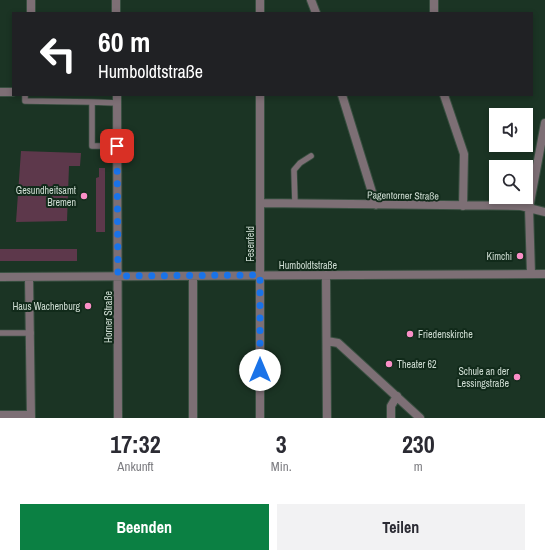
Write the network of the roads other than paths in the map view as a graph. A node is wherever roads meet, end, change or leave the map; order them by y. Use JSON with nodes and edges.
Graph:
{"nodes":[{"id":1,"x":31,"y":0,"type":"edge"},
{"id":2,"x":116,"y":0,"type":"edge"},
{"id":3,"x":260,"y":0,"type":"edge"},
{"id":4,"x":311,"y":0,"type":"edge"},
{"id":5,"x":434,"y":0,"type":"edge"},
{"id":6,"x":31,"y":12,"type":"edge"},
{"id":7,"x":116,"y":12,"type":"edge"},
{"id":8,"x":260,"y":12,"type":"edge"},
{"id":9,"x":316,"y":12,"type":"edge"},
{"id":10,"x":434,"y":12,"type":"edge"},
{"id":11,"x":0,"y":92,"type":"edge"},
{"id":12,"x":12,"y":92,"type":"edge"},
{"id":13,"x":24,"y":96,"type":"edge"},
{"id":14,"x":260,"y":96,"type":"edge"},
{"id":15,"x":342,"y":96,"type":"edge"},
{"id":16,"x":444,"y":96,"type":"edge"},
{"id":17,"x":117,"y":99,"type":"edge"},
{"id":18,"x":92,"y":102,"type":"junction"},
{"id":19,"x":545,"y":123,"type":"edge"},
{"id":20,"x":117,"y":146,"type":"junction"},
{"id":21,"x":311,"y":156,"type":"dead end"},
{"id":22,"x":260,"y":203,"type":"junction"},
{"id":23,"x":295,"y":204,"type":"junction"},
{"id":24,"x":376,"y":205,"type":"junction"},
{"id":25,"x":463,"y":206,"type":"junction"},
{"id":26,"x":529,"y":208,"type":"junction"},
{"id":27,"x":545,"y":212,"type":"edge"},
{"id":28,"x":531,"y":274,"type":"junction"},
{"id":29,"x":545,"y":274,"type":"edge"},
{"id":30,"x":260,"y":275,"type":"junction"},
{"id":31,"x":326,"y":275,"type":"junction"},
{"id":32,"x":118,"y":276,"type":"junction"},
{"id":33,"x":193,"y":276,"type":"junction"},
{"id":34,"x":0,"y":277,"type":"edge"},
{"id":35,"x":29,"y":277,"type":"junction"},
{"id":36,"x":0,"y":333,"type":"edge"},
{"id":37,"x":31,"y":333,"type":"junction"},
{"id":38,"x":327,"y":341,"type":"junction"},
{"id":39,"x":397,"y":396,"type":"junction"},
{"id":40,"x":0,"y":415,"type":"edge"},
{"id":41,"x":31,"y":416,"type":"edge"},
{"id":42,"x":118,"y":418,"type":"edge"},
{"id":43,"x":193,"y":418,"type":"edge"},
{"id":44,"x":260,"y":418,"type":"edge"},
{"id":45,"x":327,"y":418,"type":"edge"},
{"id":46,"x":391,"y":418,"type":"edge"},
{"id":47,"x":420,"y":418,"type":"edge"}],
"edges":[{"from":1,"to":6,"type":"street"},
{"from":2,"to":7,"type":"street"},
{"from":3,"to":8,"type":"street"},
{"from":4,"to":9,"type":"street"},
{"from":5,"to":10,"type":"street"},
{"from":11,"to":12,"type":"street"},
{"from":13,"to":18,"type":"lane"},
{"from":14,"to":22,"type":"street","name":"Fesenfeld"},
{"from":15,"to":24,"type":"street"},
{"from":16,"to":25,"type":"street"},
{"from":17,"to":18,"type":"lane"},
{"from":17,"to":20,"type":"street","name":"Horner Straße"},
{"from":18,"to":20,"type":"lane"},
{"from":19,"to":26,"type":"street"},
{"from":20,"to":32,"type":"street","name":"Horner Straße"},
{"from":21,"to":23,"type":"lane"},
{"from":22,"to":23,"type":"street","name":"Pagentorner Straße"},
{"from":22,"to":30,"type":"street","name":"Fesenfeld"},
{"from":23,"to":24,"type":"street","name":"Pagentorner Straße"},
{"from":24,"to":25,"type":"street","name":"Pagentorner Straße"},
{"from":25,"to":26,"type":"street","name":"Pagentorner Straße"},
{"from":26,"to":27,"type":"street","name":"Pagentorner Straße"},
{"from":26,"to":28,"type":"street"},
{"from":28,"to":29,"type":"street","name":"Humboldtstraße"},
{"from":28,"to":31,"type":"street","name":"Humboldtstraße"},
{"from":30,"to":31,"type":"street","name":"Humboldtstraße"},
{"from":30,"to":33,"type":"street","name":"Humboldtstraße"},
{"from":30,"to":44,"type":"street","name":"Fesenfeld"},
{"from":31,"to":38,"type":"street"},
{"from":32,"to":33,"type":"street","name":"Humboldtstraße"},
{"from":32,"to":35,"type":"street","name":"Humboldtstraße"},
{"from":32,"to":42,"type":"street","name":"Horner Straße"},
{"from":33,"to":43,"type":"street"},
{"from":34,"to":35,"type":"street","name":"Humboldtstraße"},
{"from":35,"to":37,"type":"street"},
{"from":36,"to":37,"type":"lane"},
{"from":37,"to":41,"type":"street"},
{"from":38,"to":39,"type":"street"},
{"from":38,"to":45,"type":"street"},
{"from":39,"to":46,"type":"street"},
{"from":39,"to":47,"type":"street"},
{"from":40,"to":41,"type":"street"}]}
